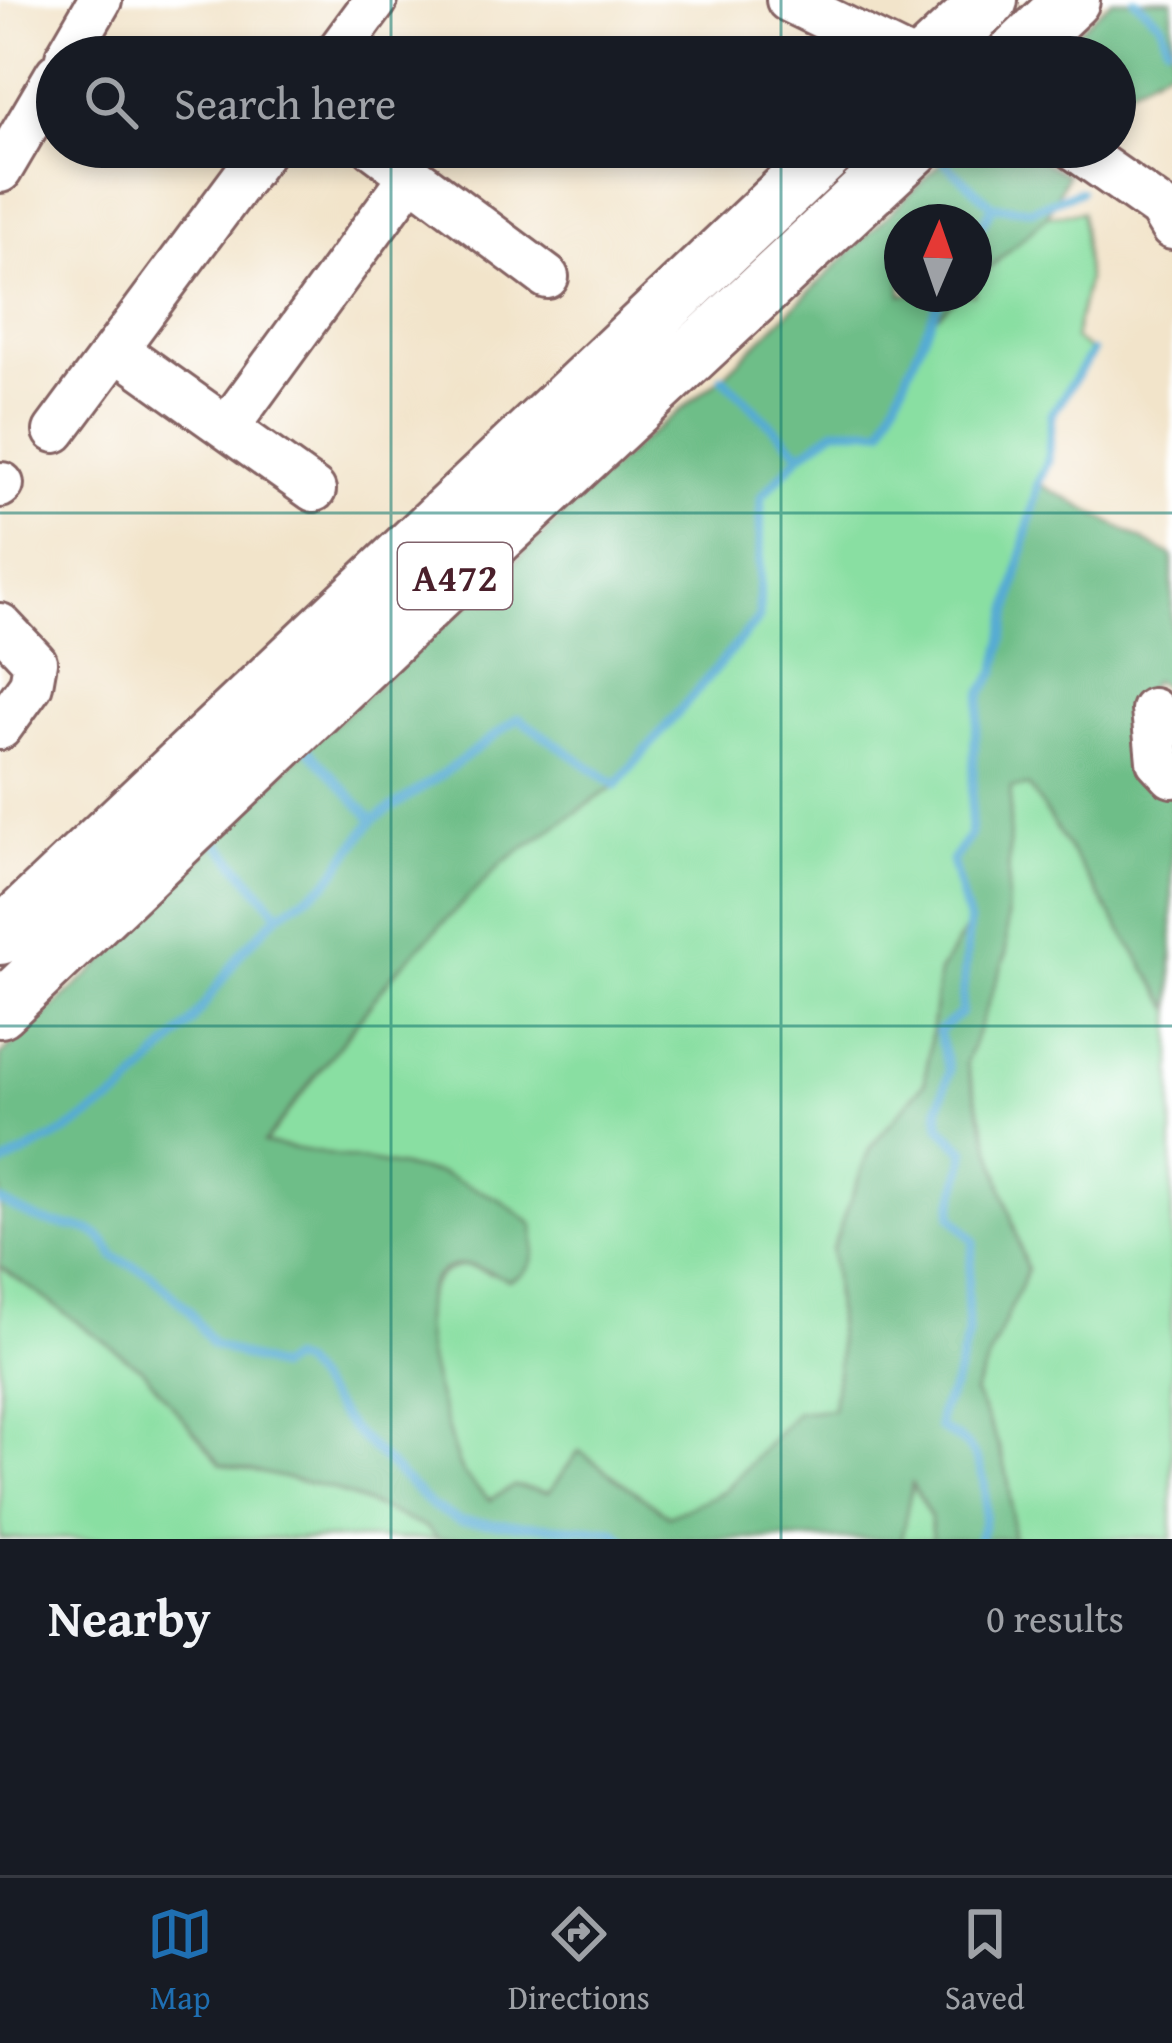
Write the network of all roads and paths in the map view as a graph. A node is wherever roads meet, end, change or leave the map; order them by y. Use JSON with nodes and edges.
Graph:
{"nodes":[{"id":1,"x":100,"y":0,"type":"edge"},
{"id":2,"x":376,"y":0,"type":"edge"},
{"id":3,"x":788,"y":0,"type":"edge"},
{"id":4,"x":990,"y":0,"type":"edge"},
{"id":5,"x":1072,"y":0,"type":"edge"},
{"id":6,"x":79,"y":36,"type":"edge"},
{"id":7,"x":349,"y":36,"type":"edge"},
{"id":8,"x":864,"y":36,"type":"edge"},
{"id":9,"x":951,"y":36,"type":"edge"},
{"id":10,"x":1034,"y":36,"type":"edge"},
{"id":11,"x":36,"y":110,"type":"edge"},
{"id":12,"x":250,"y":168,"type":"edge"},
{"id":13,"x":401,"y":168,"type":"edge"},
{"id":14,"x":811,"y":168,"type":"edge"},
{"id":15,"x":892,"y":168,"type":"edge"},
{"id":16,"x":1108,"y":168,"type":"edge"},
{"id":17,"x":0,"y":171,"type":"edge"},
{"id":18,"x":411,"y":176,"type":"junction"},
{"id":19,"x":1172,"y":228,"type":"edge"},
{"id":20,"x":547,"y":277,"type":"dead end"},
{"id":21,"x":116,"y":349,"type":"junction"},
{"id":22,"x":227,"y":428,"type":"junction"},
{"id":23,"x":55,"y":431,"type":"dead end"},
{"id":24,"x":314,"y":490,"type":"dead end"},
{"id":25,"x":0,"y":625,"type":"edge"},
{"id":26,"x":1153,"y":710,"type":"dead end"},
{"id":27,"x":0,"y":728,"type":"edge"},
{"id":28,"x":1172,"y":776,"type":"edge"},
{"id":29,"x":0,"y":937,"type":"edge"},
{"id":30,"x":0,"y":1010,"type":"edge"}],
"edges":[{"from":1,"to":6,"type":"street"},
{"from":2,"to":7,"type":"street"},
{"from":3,"to":8,"type":"street"},
{"from":4,"to":9,"type":"main road"},
{"from":5,"to":10,"type":"main road"},
{"from":11,"to":17,"type":"street"},
{"from":12,"to":21,"type":"street"},
{"from":13,"to":18,"type":"street"},
{"from":14,"to":29,"type":"main road","number":"A472"},
{"from":15,"to":30,"type":"main road","number":"A472"},
{"from":16,"to":19,"type":"street"},
{"from":18,"to":20,"type":"street"},
{"from":18,"to":22,"type":"street"},
{"from":21,"to":22,"type":"street"},
{"from":21,"to":23,"type":"street"},
{"from":22,"to":24,"type":"street"},
{"from":25,"to":27,"type":"street"},
{"from":26,"to":28,"type":"street"}]}
